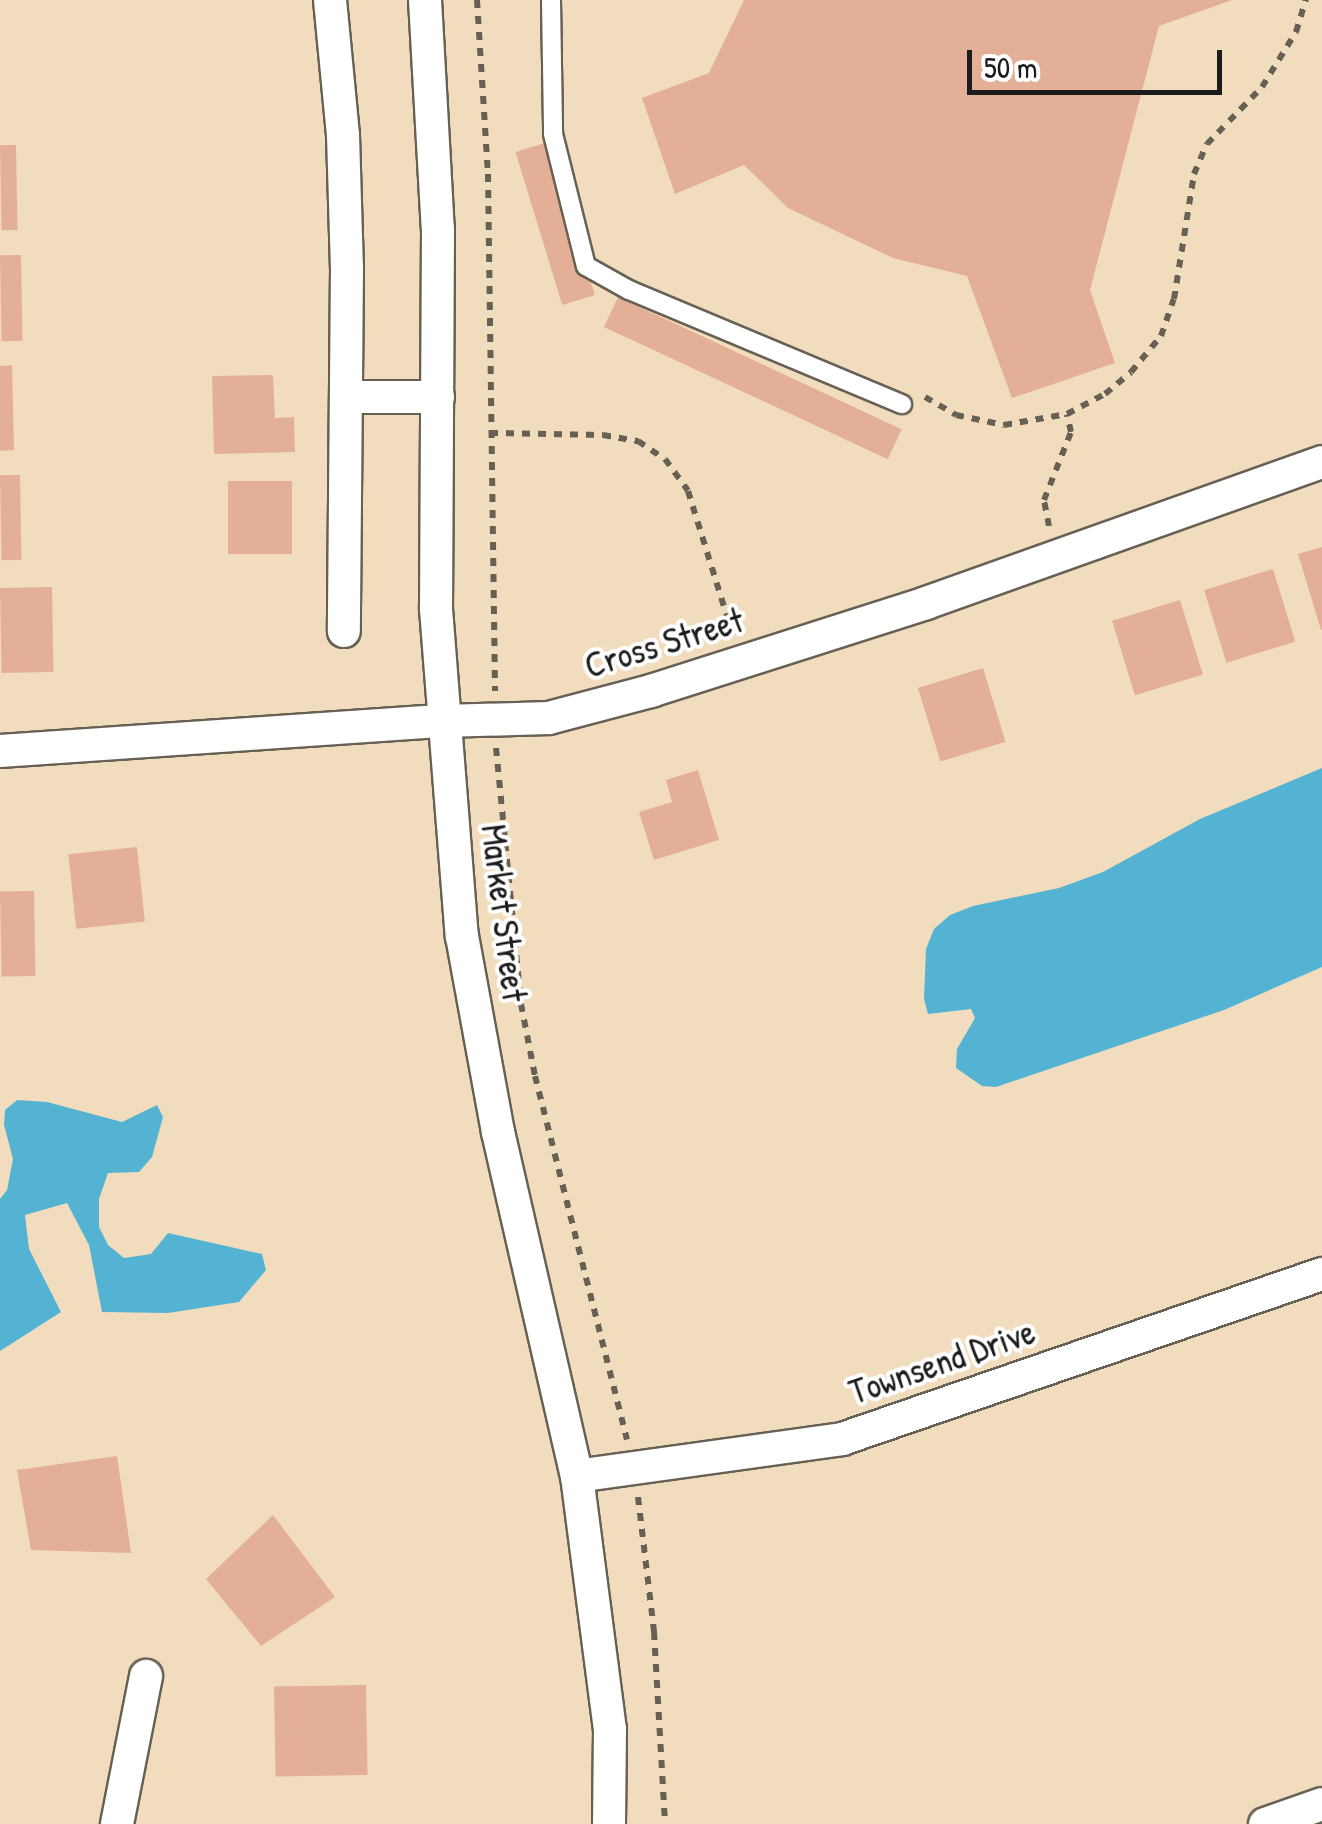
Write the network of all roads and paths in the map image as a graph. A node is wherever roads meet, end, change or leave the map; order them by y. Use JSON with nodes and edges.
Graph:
{"nodes":[{"id":1,"x":330,"y":0,"type":"edge"},
{"id":2,"x":426,"y":0,"type":"edge"},
{"id":3,"x":477,"y":0,"type":"edge"},
{"id":4,"x":551,"y":0,"type":"edge"},
{"id":5,"x":1306,"y":0,"type":"edge"},
{"id":6,"x":438,"y":396,"type":"junction"},
{"id":7,"x":348,"y":397,"type":"junction"},
{"id":8,"x":902,"y":404,"type":"joint"},
{"id":9,"x":1067,"y":414,"type":"junction"},
{"id":10,"x":490,"y":433,"type":"junction"},
{"id":11,"x":1322,"y":462,"type":"edge"},
{"id":12,"x":1060,"y":555,"type":"junction"},
{"id":13,"x":344,"y":631,"type":"dead end"},
{"id":14,"x":738,"y":663,"type":"junction"},
{"id":15,"x":443,"y":720,"type":"junction"},
{"id":16,"x":496,"y":720,"type":"junction"},
{"id":17,"x":0,"y":751,"type":"edge"},
{"id":18,"x":1322,"y":1274,"type":"edge"},
{"id":19,"x":634,"y":1469,"type":"junction"},
{"id":20,"x":578,"y":1476,"type":"junction"},
{"id":21,"x":146,"y":1676,"type":"dead end"},
{"id":22,"x":1322,"y":1804,"type":"edge"},
{"id":23,"x":117,"y":1824,"type":"edge"},
{"id":24,"x":609,"y":1824,"type":"edge"},
{"id":25,"x":665,"y":1824,"type":"edge"},
{"id":26,"x":1264,"y":1824,"type":"edge"}],
"edges":[{"from":1,"to":7,"type":"street"},
{"from":2,"to":6,"type":"street","name":"Market Street"},
{"from":3,"to":10,"type":"path"},
{"from":4,"to":8,"type":"lane"},
{"from":5,"to":9,"type":"path"},
{"from":6,"to":7,"type":"street"},
{"from":6,"to":15,"type":"street","name":"Market Street"},
{"from":7,"to":13,"type":"street"},
{"from":8,"to":9,"type":"path"},
{"from":9,"to":12,"type":"path"},
{"from":10,"to":14,"type":"path"},
{"from":10,"to":16,"type":"path"},
{"from":11,"to":12,"type":"street","name":"Cross Street"},
{"from":12,"to":14,"type":"street","name":"Cross Street"},
{"from":14,"to":16,"type":"street","name":"Cross Street"},
{"from":15,"to":16,"type":"street","name":"Cross Street"},
{"from":15,"to":17,"type":"street","name":"Cross Street"},
{"from":15,"to":20,"type":"street","name":"Market Street"},
{"from":16,"to":19,"type":"path"},
{"from":18,"to":19,"type":"street","name":"Townsend Drive"},
{"from":19,"to":20,"type":"street","name":"Townsend Drive"},
{"from":19,"to":25,"type":"path"},
{"from":20,"to":24,"type":"street","name":"Market Street"},
{"from":21,"to":23,"type":"street"},
{"from":22,"to":26,"type":"street"}]}
